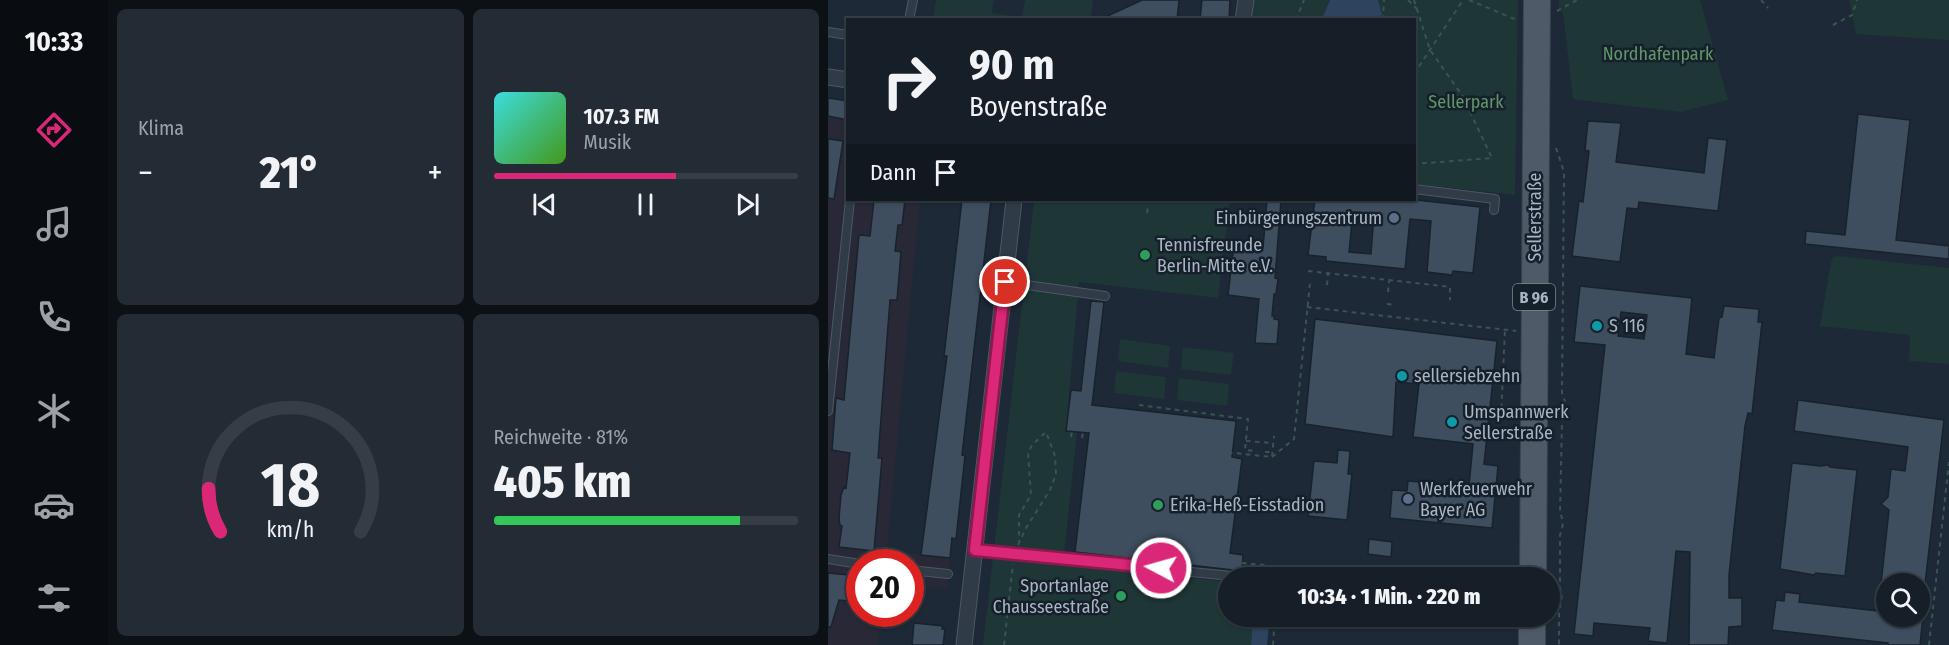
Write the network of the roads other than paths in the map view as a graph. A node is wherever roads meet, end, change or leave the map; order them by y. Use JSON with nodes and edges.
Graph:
{"nodes":[{"id":1,"x":913,"y":0,"type":"edge"},
{"id":2,"x":1246,"y":0,"type":"edge"},
{"id":3,"x":1546,"y":6,"type":"edge"},
{"id":4,"x":909,"y":18,"type":"edge"},
{"id":5,"x":1244,"y":18,"type":"edge"},
{"id":6,"x":828,"y":32,"type":"edge"},
{"id":7,"x":846,"y":35,"type":"edge"},
{"id":8,"x":828,"y":77,"type":"edge"},
{"id":9,"x":846,"y":80,"type":"edge"},
{"id":10,"x":1416,"y":189,"type":"edge"},
{"id":11,"x":850,"y":201,"type":"edge"},
{"id":12,"x":1014,"y":201,"type":"edge"},
{"id":13,"x":1494,"y":210,"type":"dead end"},
{"id":14,"x":1005,"y":282,"type":"junction"},
{"id":15,"x":1104,"y":296,"type":"dead end"},
{"id":16,"x":828,"y":411,"type":"edge"},
{"id":17,"x":975,"y":550,"type":"junction"},
{"id":18,"x":828,"y":559,"type":"edge"},
{"id":19,"x":846,"y":562,"type":"edge"},
{"id":20,"x":1533,"y":567,"type":"edge"},
{"id":21,"x":924,"y":571,"type":"edge"},
{"id":22,"x":948,"y":574,"type":"dead end"},
{"id":23,"x":1218,"y":575,"type":"edge"},
{"id":24,"x":1532,"y":627,"type":"edge"},
{"id":25,"x":964,"y":645,"type":"edge"},
{"id":26,"x":1532,"y":645,"type":"edge"}],
"edges":[{"from":1,"to":4,"type":"lane"},
{"from":2,"to":5,"type":"street"},
{"from":3,"to":20,"type":"main road","name":"Sellerstraße","number":"B 96"},
{"from":6,"to":7,"type":"lane"},
{"from":8,"to":9,"type":"street"},
{"from":10,"to":13,"type":"lane"},
{"from":11,"to":16,"type":"lane"},
{"from":12,"to":14,"type":"street"},
{"from":14,"to":15,"type":"lane"},
{"from":14,"to":17,"type":"street"},
{"from":17,"to":23,"type":"lane"},
{"from":17,"to":25,"type":"street"},
{"from":18,"to":19,"type":"lane"},
{"from":21,"to":22,"type":"lane"},
{"from":24,"to":26,"type":"main road"}]}
